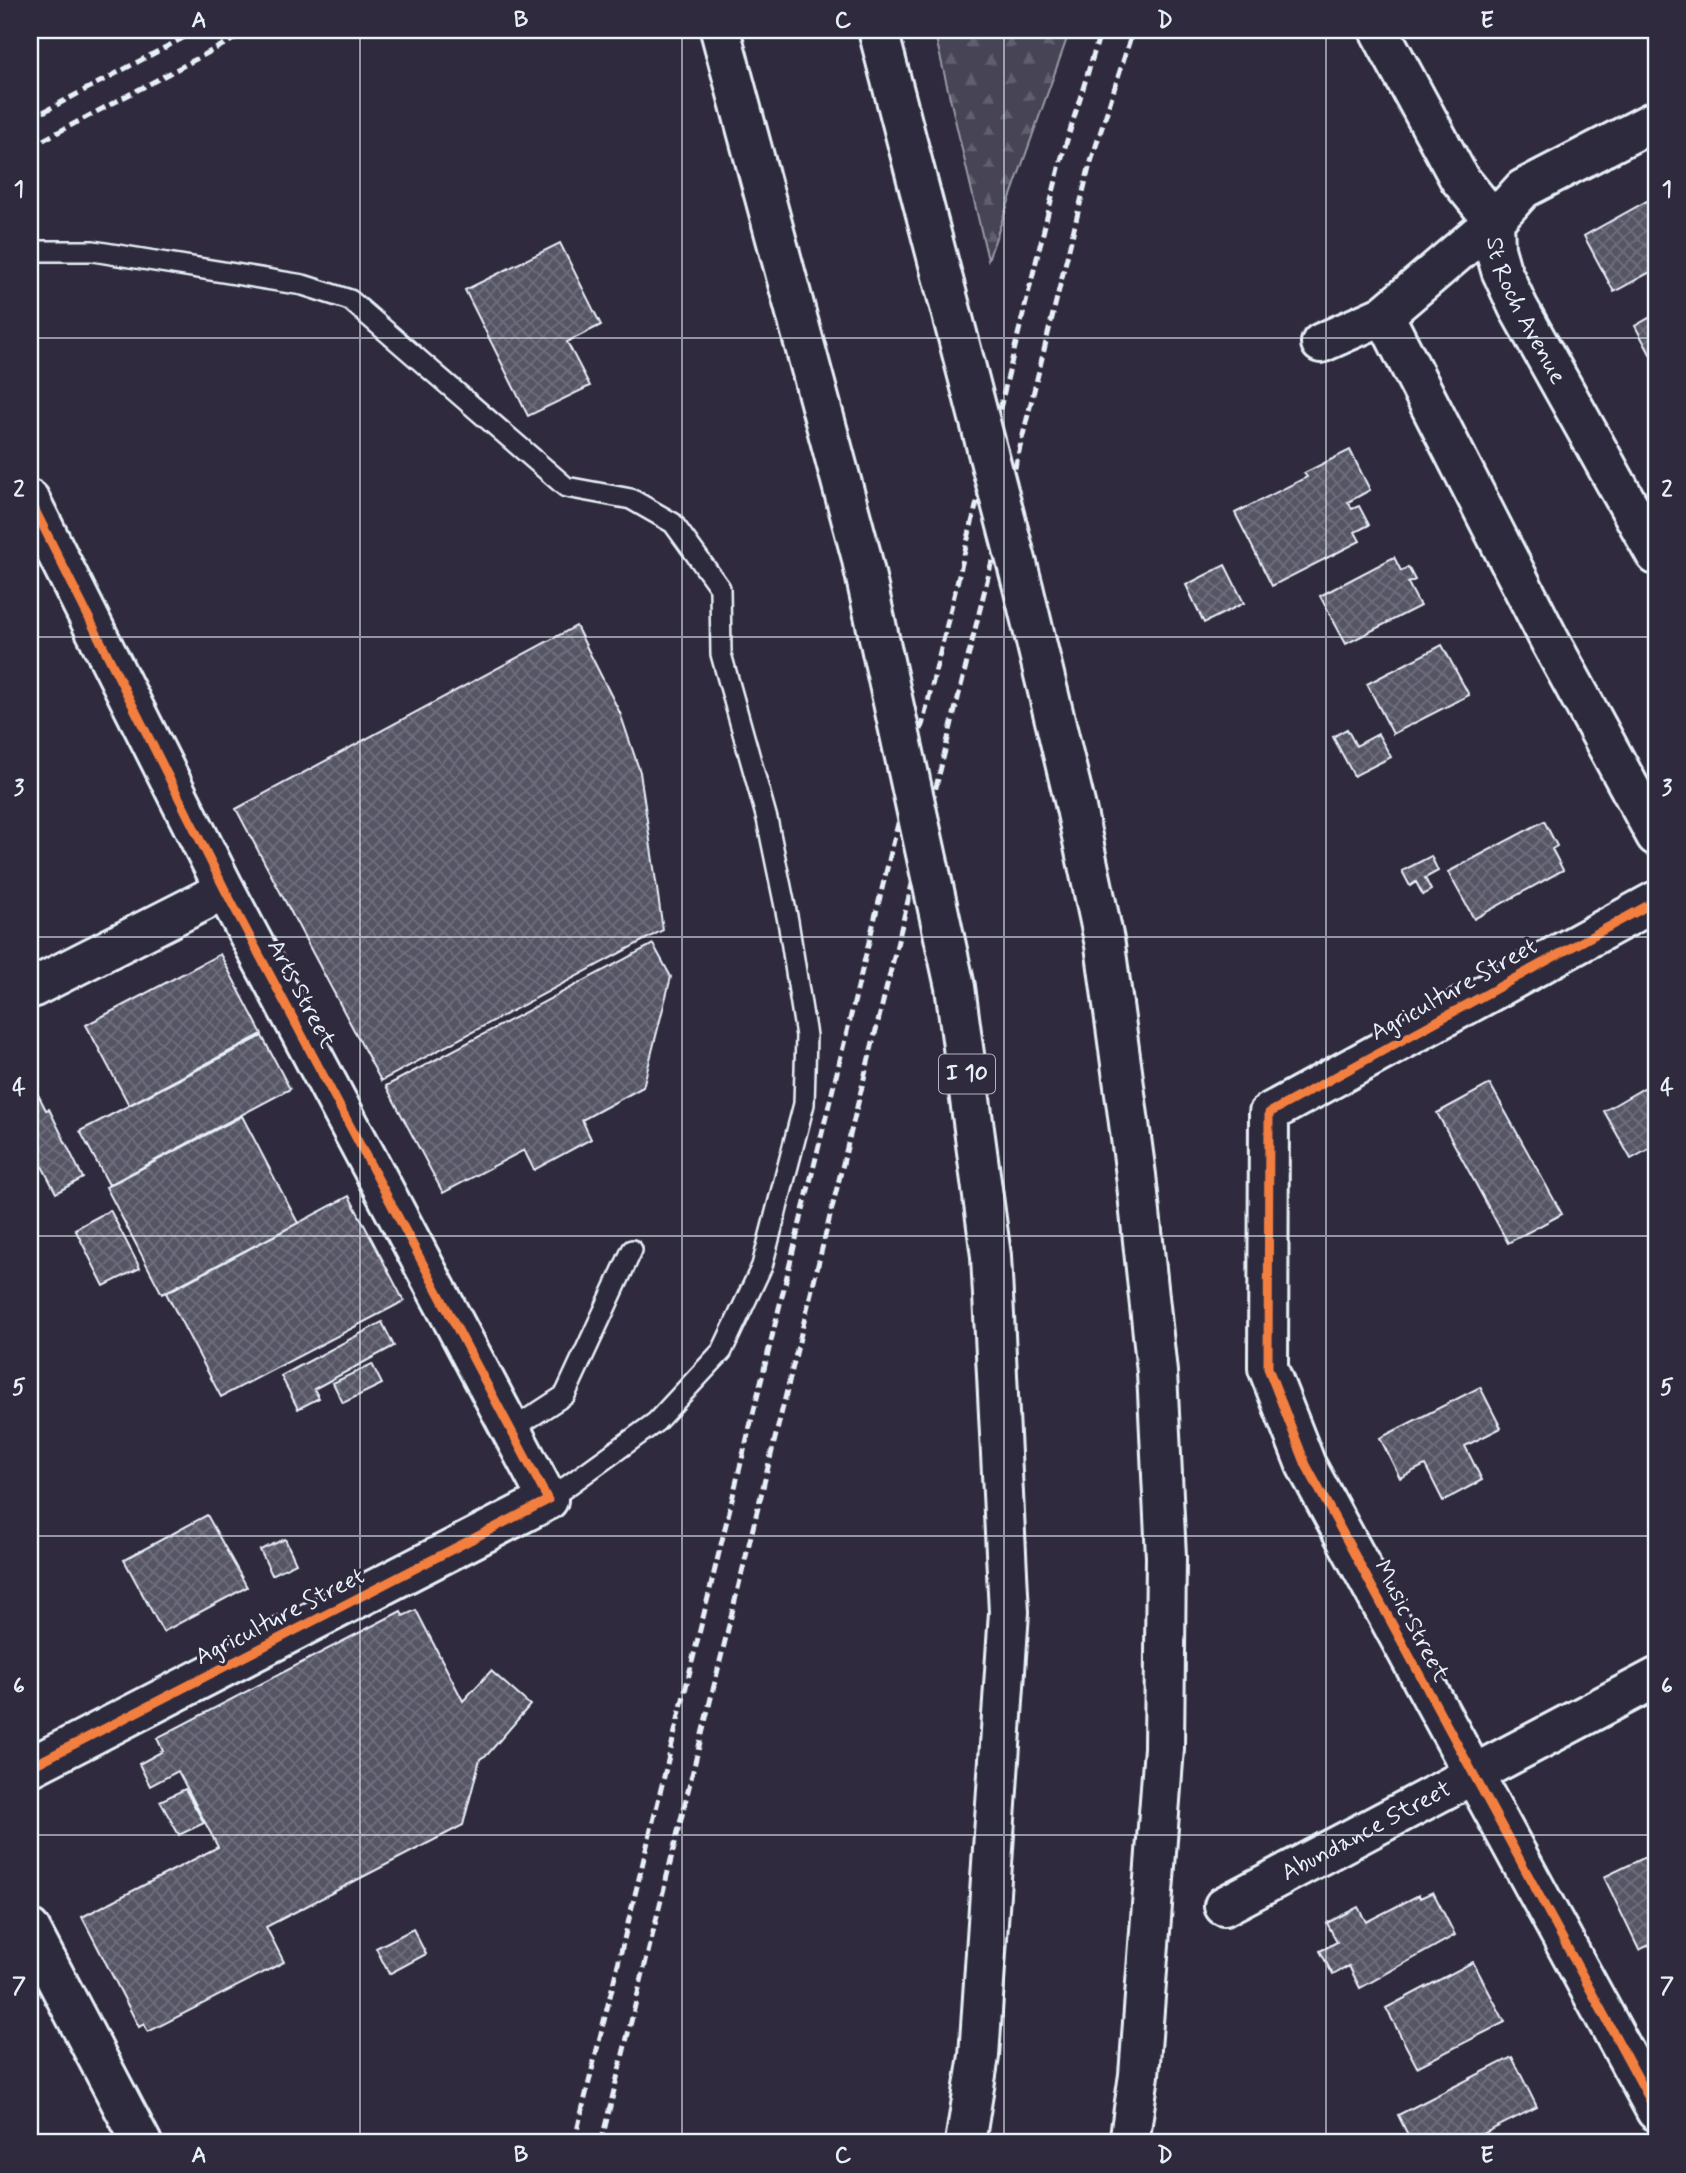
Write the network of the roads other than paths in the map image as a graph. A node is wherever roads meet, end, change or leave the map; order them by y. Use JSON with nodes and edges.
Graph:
{"nodes":[{"id":1,"x":720,"y":30,"type":"edge"},
{"id":2,"x":878,"y":30,"type":"edge"},
{"id":3,"x":1379,"y":30,"type":"edge"},
{"id":4,"x":1656,"y":120,"type":"edge"},
{"id":5,"x":1494,"y":221,"type":"junction"},
{"id":6,"x":30,"y":251,"type":"edge"},
{"id":7,"x":1384,"y":315,"type":"junction"},
{"id":8,"x":1321,"y":342,"type":"dead end"},
{"id":9,"x":30,"y":500,"type":"edge"},
{"id":10,"x":1656,"y":555,"type":"edge"},
{"id":11,"x":1656,"y":836,"type":"edge"},
{"id":12,"x":225,"y":890,"type":"junction"},
{"id":13,"x":1656,"y":901,"type":"edge"},
{"id":14,"x":30,"y":989,"type":"edge"},
{"id":15,"x":1269,"y":1113,"type":"joint"},
{"id":16,"x":632,"y":1250,"type":"dead end"},
{"id":17,"x":511,"y":1430,"type":"junction"},
{"id":18,"x":548,"y":1500,"type":"junction"},
{"id":19,"x":1656,"y":1678,"type":"edge"},
{"id":20,"x":30,"y":1767,"type":"edge"},
{"id":21,"x":1471,"y":1774,"type":"junction"},
{"id":22,"x":1224,"y":1906,"type":"dead end"},
{"id":23,"x":30,"y":1929,"type":"edge"},
{"id":24,"x":1656,"y":2110,"type":"edge"},
{"id":25,"x":142,"y":2143,"type":"edge"},
{"id":26,"x":965,"y":2143,"type":"edge"},
{"id":27,"x":1129,"y":2143,"type":"edge"}],
"edges":[{"from":1,"to":26,"type":"main road","number":"I 10","bridge":true},
{"from":2,"to":27,"type":"main road","bridge":true},
{"from":3,"to":5,"type":"main road","name":"St Roch Avenue"},
{"from":4,"to":5,"type":"main road"},
{"from":5,"to":7,"type":"main road"},
{"from":5,"to":10,"type":"main road","name":"St Roch Avenue"},
{"from":6,"to":18,"type":"lane"},
{"from":7,"to":8,"type":"main road"},
{"from":7,"to":11,"type":"main road"},
{"from":9,"to":12,"type":"main road","name":"Arts Street"},
{"from":12,"to":14,"type":"main road"},
{"from":12,"to":17,"type":"main road","name":"Arts Street"},
{"from":13,"to":15,"type":"main road","name":"Agriculture Street"},
{"from":15,"to":21,"type":"main road","name":"Music Street"},
{"from":16,"to":17,"type":"lane"},
{"from":17,"to":18,"type":"main road","name":"Arts Street"},
{"from":18,"to":20,"type":"main road","name":"Agriculture Street"},
{"from":19,"to":21,"type":"main road","name":"Abundance Street"},
{"from":21,"to":22,"type":"main road","name":"Abundance Street"},
{"from":21,"to":24,"type":"main road","name":"Music Street"},
{"from":23,"to":25,"type":"main road"}]}
